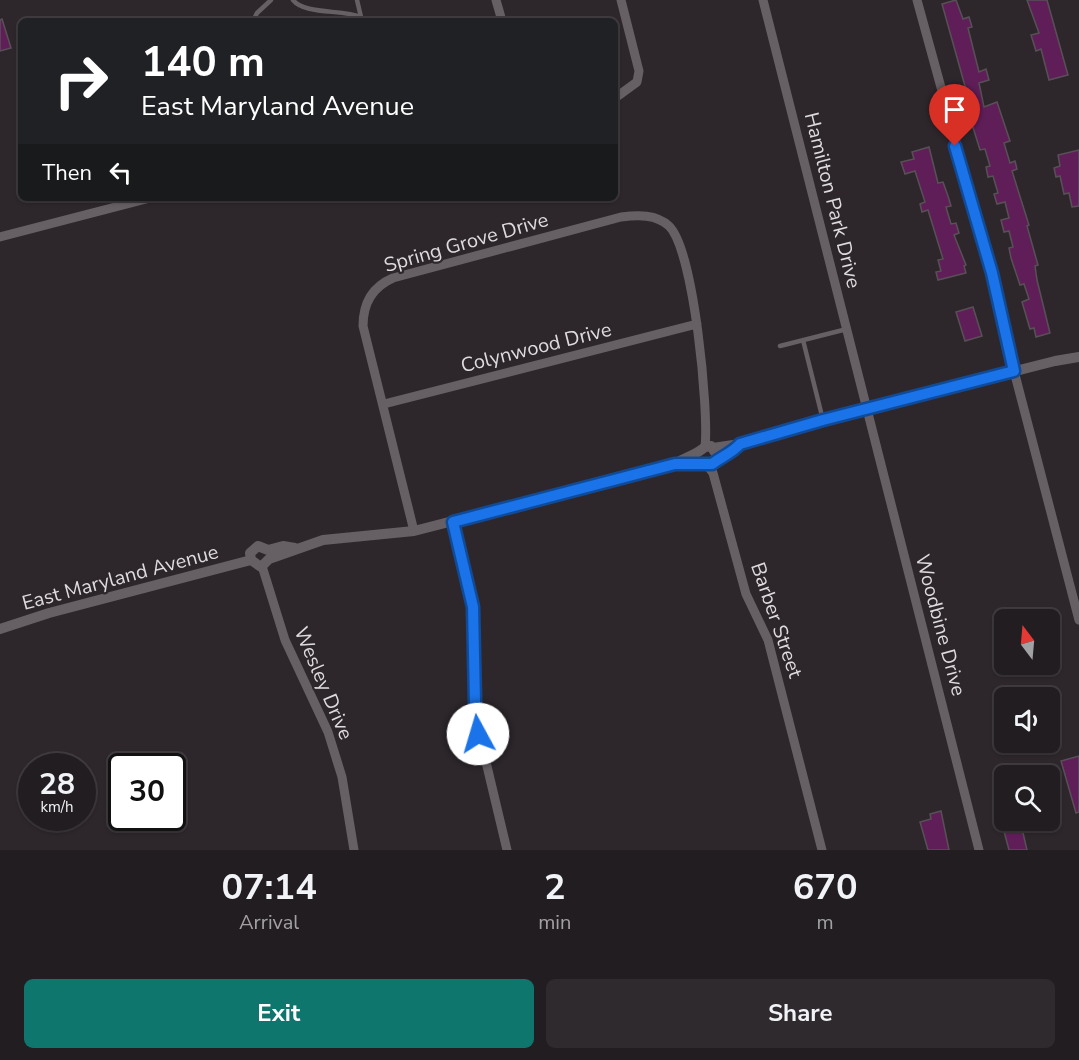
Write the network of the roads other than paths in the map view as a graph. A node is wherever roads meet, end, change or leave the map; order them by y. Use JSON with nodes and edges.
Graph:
{"nodes":[{"id":1,"x":271,"y":0,"type":"edge"},
{"id":2,"x":292,"y":0,"type":"edge"},
{"id":3,"x":357,"y":0,"type":"edge"},
{"id":4,"x":496,"y":0,"type":"edge"},
{"id":5,"x":621,"y":0,"type":"edge"},
{"id":6,"x":763,"y":0,"type":"edge"},
{"id":7,"x":917,"y":0,"type":"edge"},
{"id":8,"x":254,"y":18,"type":"edge"},
{"id":9,"x":501,"y":18,"type":"edge"},
{"id":10,"x":618,"y":96,"type":"edge"},
{"id":11,"x":138,"y":201,"type":"edge"},
{"id":12,"x":0,"y":237,"type":"edge"},
{"id":13,"x":697,"y":324,"type":"junction"},
{"id":14,"x":848,"y":328,"type":"junction"},
{"id":15,"x":803,"y":340,"type":"junction"},
{"id":16,"x":780,"y":346,"type":"dead end"},
{"id":17,"x":1079,"y":357,"type":"edge"},
{"id":18,"x":1014,"y":371,"type":"junction"},
{"id":19,"x":384,"y":404,"type":"junction"},
{"id":20,"x":868,"y":408,"type":"junction"},
{"id":21,"x":823,"y":420,"type":"junction"},
{"id":22,"x":709,"y":455,"type":"junction"},
{"id":23,"x":453,"y":522,"type":"junction"},
{"id":24,"x":414,"y":531,"type":"junction"},
{"id":25,"x":267,"y":558,"type":"junction"},
{"id":26,"x":250,"y":560,"type":"junction"},
{"id":27,"x":1079,"y":620,"type":"edge"},
{"id":28,"x":0,"y":629,"type":"edge"},
{"id":29,"x":354,"y":850,"type":"edge"},
{"id":30,"x":507,"y":850,"type":"edge"},
{"id":31,"x":822,"y":850,"type":"edge"},
{"id":32,"x":979,"y":850,"type":"edge"}],
"edges":[{"from":1,"to":8,"type":"lane"},
{"from":2,"to":3,"type":"lane"},
{"from":4,"to":9,"type":"street"},
{"from":5,"to":10,"type":"street"},
{"from":6,"to":14,"type":"street","name":"Hamilton Park Drive"},
{"from":7,"to":18,"type":"street"},
{"from":11,"to":12,"type":"street"},
{"from":13,"to":19,"type":"street","name":"Colynwood Drive"},
{"from":13,"to":19,"type":"street","name":"Spring Grove Drive"},
{"from":13,"to":22,"type":"street","name":"Spring Grove Drive"},
{"from":14,"to":15,"type":"lane"},
{"from":14,"to":20,"type":"street","name":"Hamilton Park Drive"},
{"from":15,"to":16,"type":"lane"},
{"from":15,"to":21,"type":"lane"},
{"from":17,"to":18,"type":"street","name":"East Maryland Avenue"},
{"from":18,"to":20,"type":"street","name":"East Maryland Avenue"},
{"from":18,"to":27,"type":"street"},
{"from":19,"to":24,"type":"street","name":"Spring Grove Drive"},
{"from":20,"to":21,"type":"street","name":"East Maryland Avenue"},
{"from":20,"to":32,"type":"street","name":"Woodbine Drive"},
{"from":21,"to":22,"type":"street","name":"East Maryland Avenue"},
{"from":22,"to":23,"type":"street","name":"East Maryland Avenue"},
{"from":22,"to":31,"type":"street","name":"Barber Street"},
{"from":23,"to":24,"type":"street","name":"East Maryland Avenue"},
{"from":23,"to":30,"type":"street"},
{"from":24,"to":25,"type":"street","name":"East Maryland Avenue"},
{"from":25,"to":26,"type":"street"},
{"from":25,"to":26,"type":"street","name":"East Maryland Avenue"},
{"from":25,"to":29,"type":"street","name":"Wesley Drive"},
{"from":26,"to":28,"type":"street","name":"East Maryland Avenue"}]}
